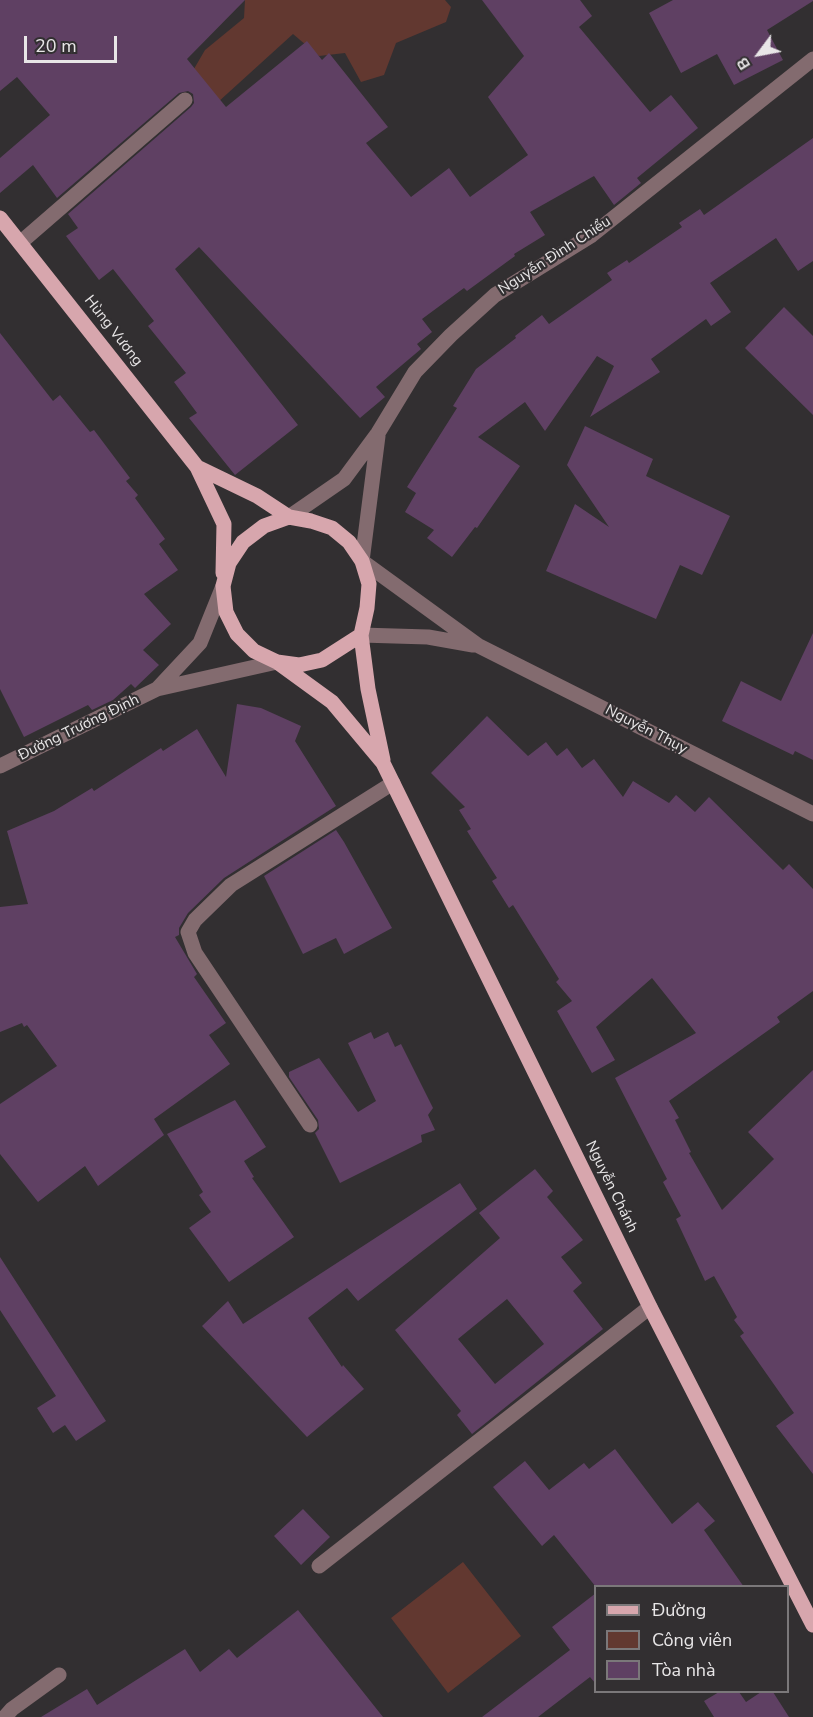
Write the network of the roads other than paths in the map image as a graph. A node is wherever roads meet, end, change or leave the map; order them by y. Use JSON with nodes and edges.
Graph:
{"nodes":[{"id":1,"x":813,"y":59,"type":"edge"},
{"id":2,"x":185,"y":100,"type":"dead end"},
{"id":3,"x":0,"y":218,"type":"edge"},
{"id":4,"x":20,"y":243,"type":"junction"},
{"id":5,"x":378,"y":433,"type":"junction"},
{"id":6,"x":197,"y":467,"type":"junction"},
{"id":7,"x":289,"y":517,"type":"junction"},
{"id":8,"x":362,"y":561,"type":"junction"},
{"id":9,"x":223,"y":586,"type":"junction"},
{"id":10,"x":361,"y":635,"type":"junction"},
{"id":11,"x":479,"y":646,"type":"junction"},
{"id":12,"x":277,"y":662,"type":"junction"},
{"id":13,"x":157,"y":689,"type":"junction"},
{"id":14,"x":383,"y":763,"type":"junction"},
{"id":15,"x":0,"y":766,"type":"edge"},
{"id":16,"x":393,"y":783,"type":"junction"},
{"id":17,"x":813,"y":814,"type":"edge"},
{"id":18,"x":310,"y":1125,"type":"dead end"},
{"id":19,"x":650,"y":1307,"type":"junction"},
{"id":20,"x":319,"y":1566,"type":"dead end"},
{"id":21,"x":813,"y":1625,"type":"edge"},
{"id":22,"x":59,"y":1676,"type":"dead end"},
{"id":23,"x":5,"y":1717,"type":"edge"}],
"edges":[{"from":1,"to":5,"type":"street","name":"Nguyễn Đình Chiểu"},
{"from":2,"to":4,"type":"street"},
{"from":3,"to":4,"type":"main road","name":"Hùng Vương"},
{"from":4,"to":6,"type":"main road","name":"Hùng Vương"},
{"from":5,"to":7,"type":"street","name":"Nguyễn Đình Chiểu"},
{"from":5,"to":8,"type":"street"},
{"from":6,"to":7,"type":"main road"},
{"from":6,"to":9,"type":"main road"},
{"from":7,"to":8,"type":"main road"},
{"from":7,"to":9,"type":"main road"},
{"from":8,"to":10,"type":"main road"},
{"from":8,"to":11,"type":"street"},
{"from":9,"to":12,"type":"main road"},
{"from":9,"to":13,"type":"street","name":"Đường Trương Định"},
{"from":10,"to":11,"type":"street"},
{"from":10,"to":12,"type":"main road"},
{"from":10,"to":14,"type":"main road"},
{"from":11,"to":17,"type":"street","name":"Nguyễn Thụy"},
{"from":12,"to":13,"type":"street","name":"Đường Trương Định"},
{"from":12,"to":14,"type":"main road"},
{"from":13,"to":15,"type":"street","name":"Đường Trương Định"},
{"from":14,"to":16,"type":"main road","name":"Nguyễn Chánh"},
{"from":16,"to":18,"type":"street"},
{"from":16,"to":19,"type":"main road","name":"Nguyễn Chánh"},
{"from":19,"to":20,"type":"street"},
{"from":19,"to":21,"type":"main road","name":"Nguyễn Chánh"},
{"from":22,"to":23,"type":"street"}]}
